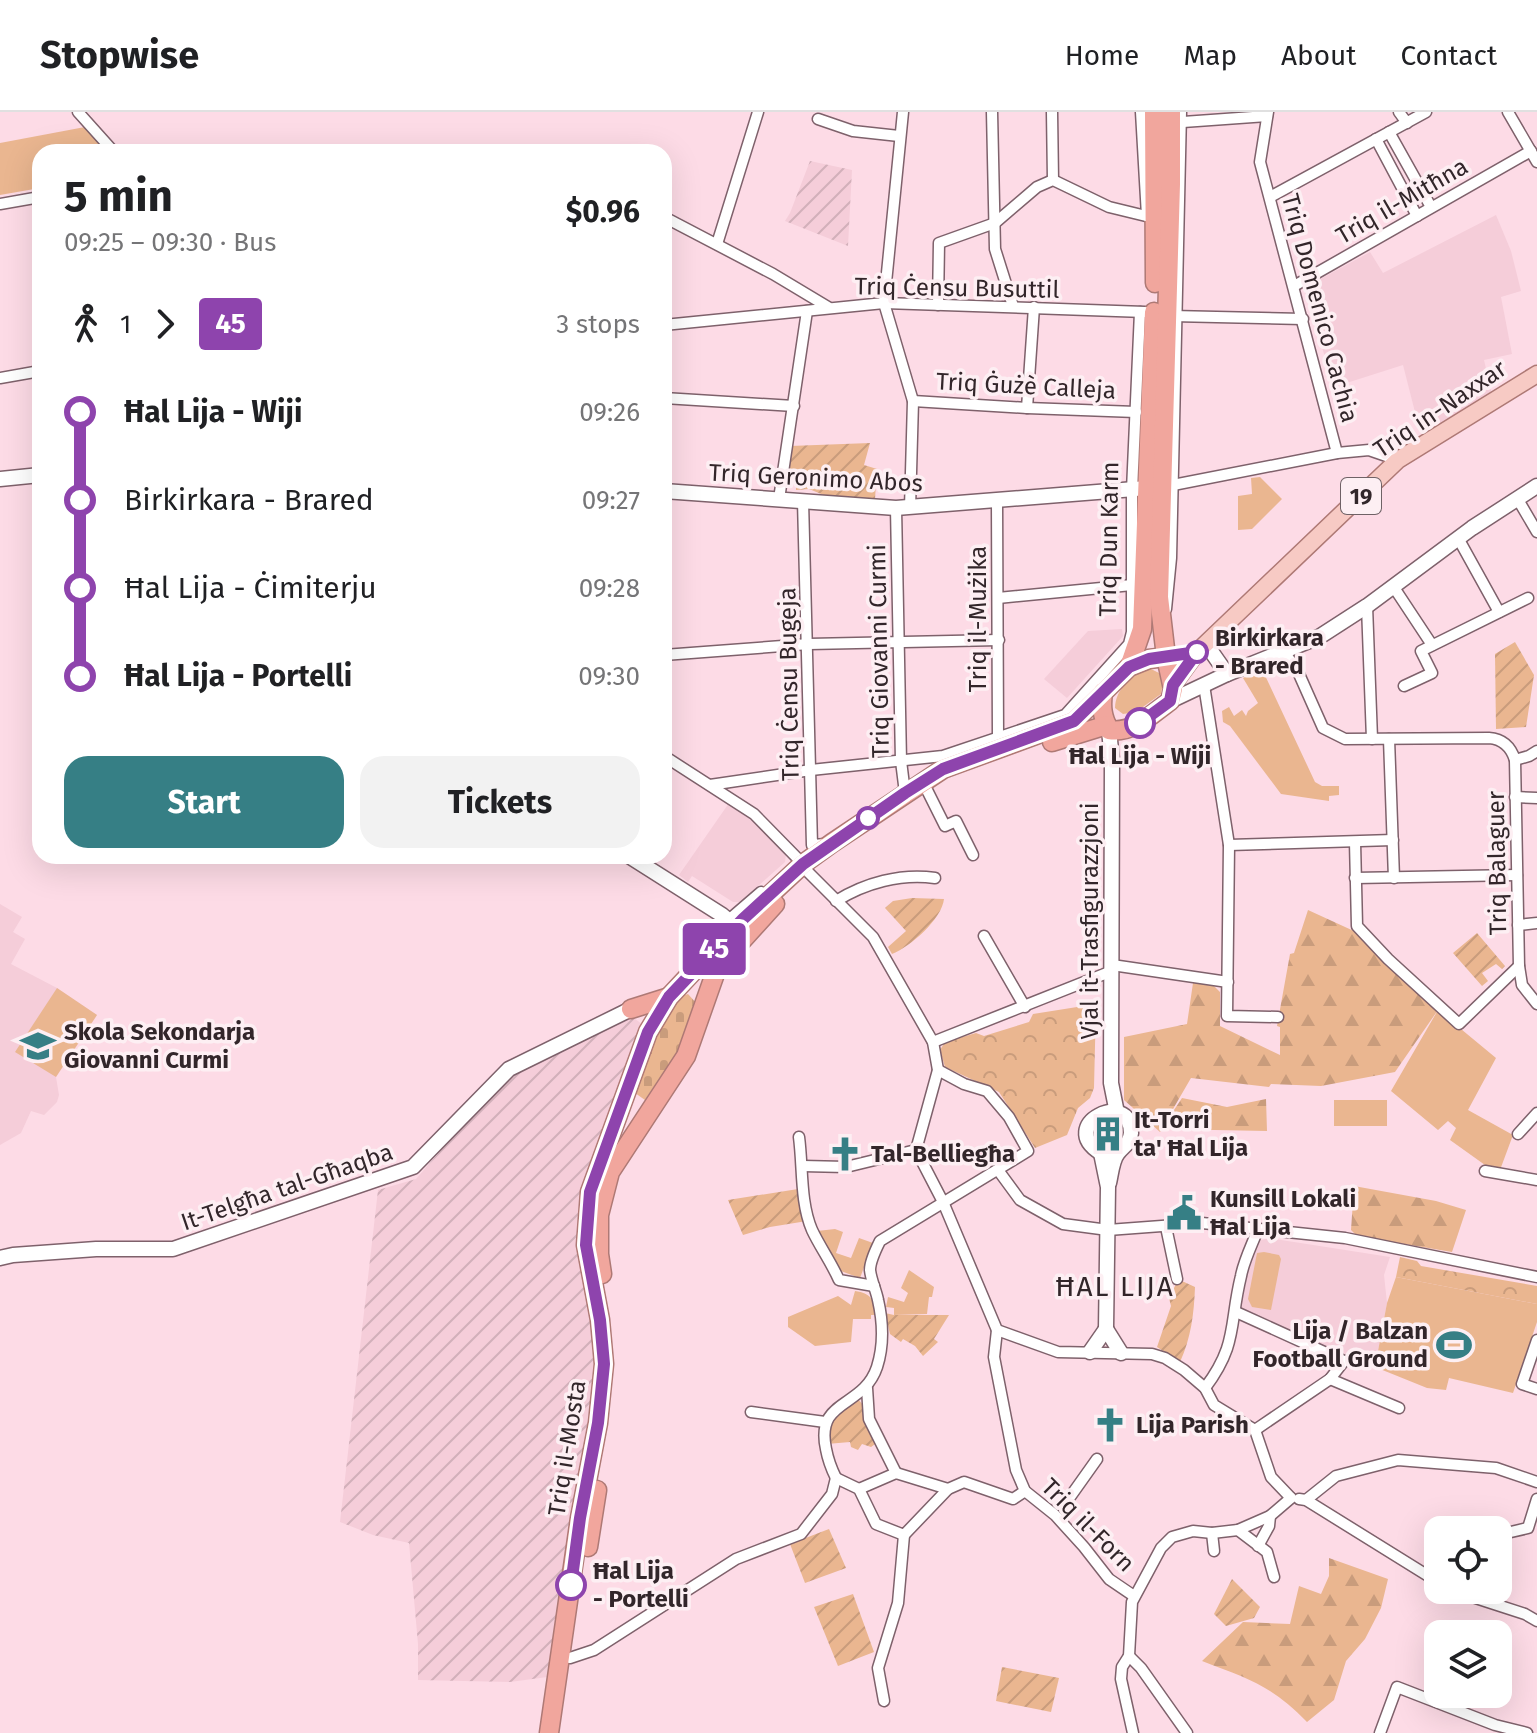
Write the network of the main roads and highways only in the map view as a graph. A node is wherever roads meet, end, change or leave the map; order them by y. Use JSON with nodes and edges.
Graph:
{"nodes":[{"id":1,"x":1154,"y":112,"type":"edge"},
{"id":2,"x":1178,"y":115,"type":"edge"},
{"id":3,"x":1159,"y":314,"type":"junction"},
{"id":4,"x":1537,"y":374,"type":"edge"},
{"id":5,"x":1142,"y":625,"type":"junction"},
{"id":6,"x":1202,"y":648,"type":"junction"},
{"id":7,"x":1166,"y":657,"type":"junction"},
{"id":8,"x":1129,"y":667,"type":"junction"},
{"id":9,"x":1103,"y":692,"type":"junction"},
{"id":10,"x":1172,"y":693,"type":"junction"},
{"id":11,"x":1108,"y":728,"type":"junction"},
{"id":12,"x":1052,"y":731,"type":"junction"},
{"id":13,"x":803,"y":865,"type":"junction"},
{"id":14,"x":673,"y":993,"type":"junction"},
{"id":15,"x":704,"y":999,"type":"junction"},
{"id":16,"x":648,"y":1032,"type":"junction"},
{"id":17,"x":624,"y":1100,"type":"junction"},
{"id":18,"x":651,"y":1108,"type":"junction"},
{"id":19,"x":603,"y":1172,"type":"junction"},
{"id":20,"x":549,"y":1733,"type":"edge"},
{"id":21,"x":559,"y":1733,"type":"edge"}],
"edges":[{"from":1,"to":3,"type":"highway","name":"Triq Dun Karm"},
{"from":2,"to":3,"type":"highway","name":"Triq Dun Karm"},
{"from":3,"to":5,"type":"highway","name":"Triq Dun Karm"},
{"from":3,"to":7,"type":"highway","name":"Triq Dun Karm"},
{"from":4,"to":6,"type":"main road","name":"Triq in-Naxxar","number":"19"},
{"from":5,"to":8,"type":"highway","name":"Triq Dun Karm"},
{"from":5,"to":12,"type":"highway"},
{"from":6,"to":7,"type":"main road","name":"Triq in-Naxxar"},
{"from":6,"to":10,"type":"main road","name":"Triq in-Naxxar"},
{"from":7,"to":8,"type":"highway","name":"Triq in-Naxxar"},
{"from":7,"to":10,"type":"highway"},
{"from":8,"to":9,"type":"highway","name":"Triq in-Naxxar"},
{"from":9,"to":11,"type":"highway"},
{"from":9,"to":12,"type":"highway","name":"Triq in-Naxxar"},
{"from":10,"to":11,"type":"highway","name":"Triq in-Naxxar"},
{"from":11,"to":13,"type":"highway","name":"Triq in-Naxxar"},
{"from":12,"to":13,"type":"highway","name":"Triq in-Naxxar"},
{"from":13,"to":14,"type":"highway","name":"Triq in-Naxxar"},
{"from":13,"to":15,"type":"highway","name":"Triq in-Naxxar"},
{"from":14,"to":15,"type":"highway"},
{"from":14,"to":16,"type":"highway","name":"Triq in-Naxxar"},
{"from":14,"to":16,"type":"highway"},
{"from":15,"to":18,"type":"highway","name":"Triq in-Naxxar"},
{"from":16,"to":17,"type":"highway","name":"Triq in-Naxxar"},
{"from":17,"to":18,"type":"highway"},
{"from":17,"to":19,"type":"highway","name":"Triq in-Naxxar"},
{"from":18,"to":19,"type":"highway","name":"Triq in-Naxxar"},
{"from":19,"to":20,"type":"highway","name":"Triq il-Mosta"},
{"from":19,"to":21,"type":"highway","name":"Triq il-Mosta"}]}
